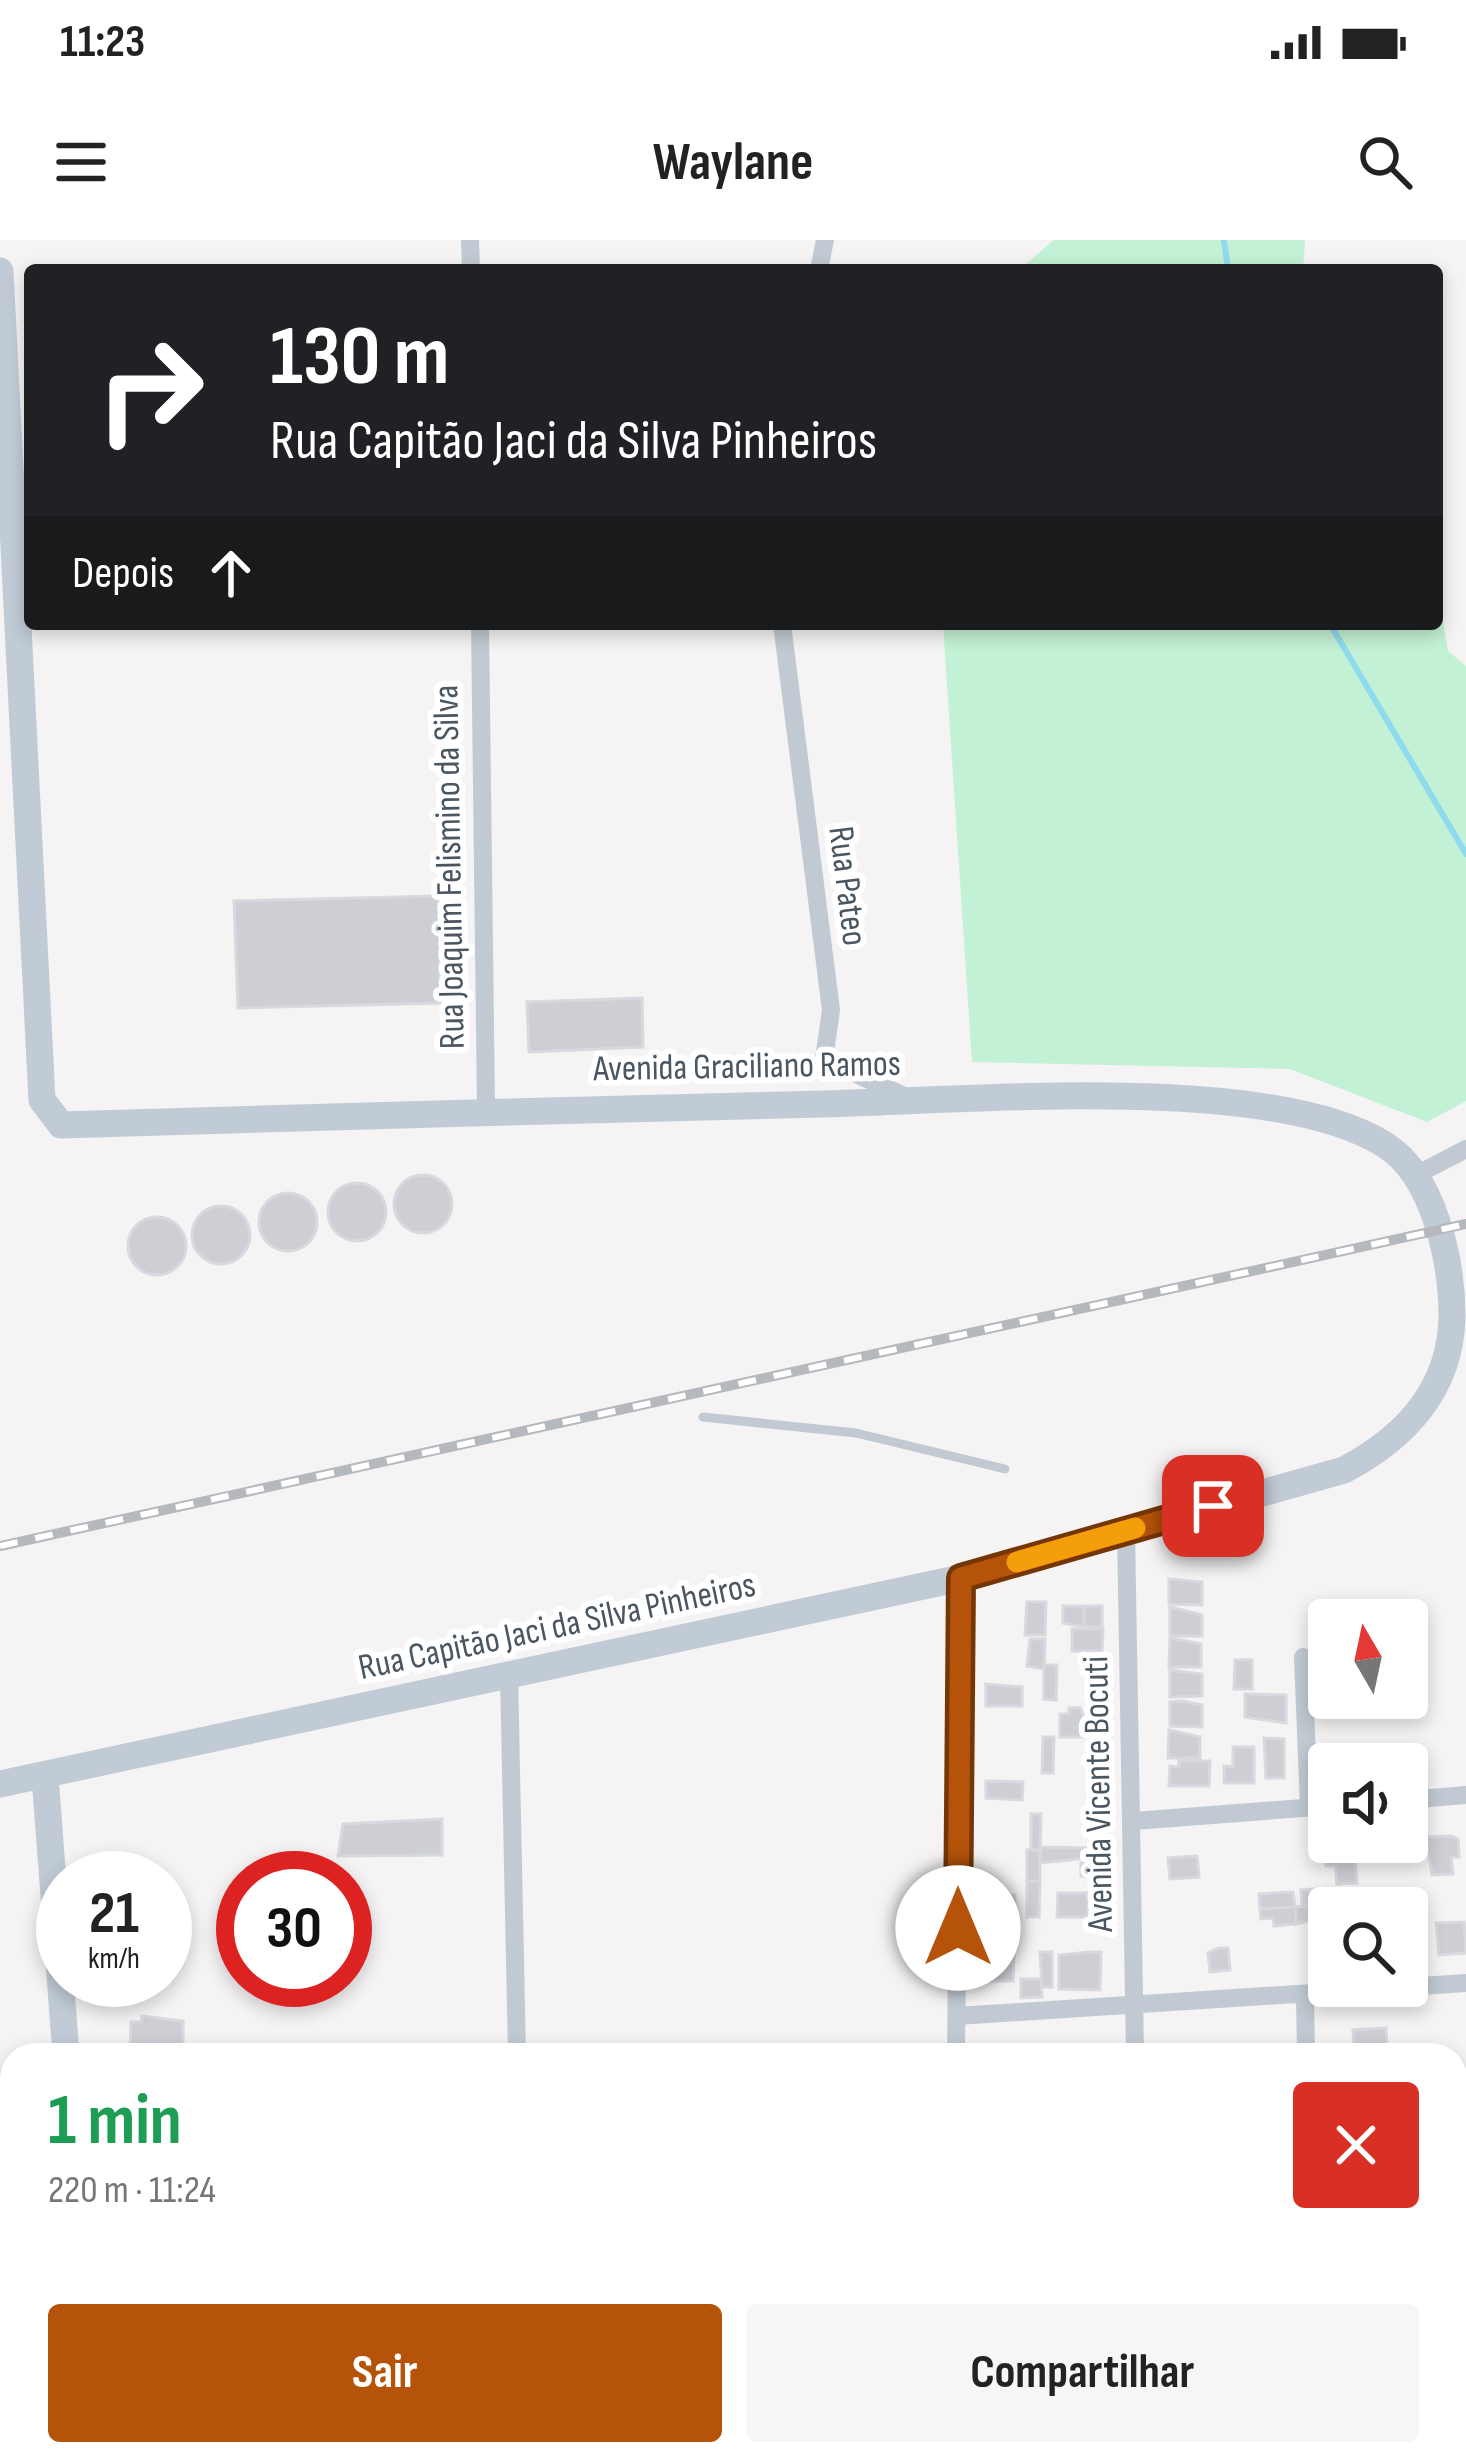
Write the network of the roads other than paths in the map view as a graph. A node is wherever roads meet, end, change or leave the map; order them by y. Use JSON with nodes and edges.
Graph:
{"nodes":[{"id":1,"x":0,"y":271,"type":"edge"},
{"id":2,"x":9,"y":590,"type":"edge"},
{"id":3,"x":480,"y":630,"type":"edge"},
{"id":4,"x":783,"y":630,"type":"edge"},
{"id":5,"x":911,"y":1099,"type":"junction"},
{"id":6,"x":486,"y":1108,"type":"junction"},
{"id":7,"x":1466,"y":1149,"type":"edge"},
{"id":8,"x":1416,"y":1175,"type":"junction"},
{"id":9,"x":703,"y":1417,"type":"dead end"},
{"id":10,"x":1005,"y":1469,"type":"dead end"},
{"id":11,"x":1126,"y":1531,"type":"junction"},
{"id":12,"x":961,"y":1578,"type":"junction"},
{"id":13,"x":1304,"y":1657,"type":"dead end"},
{"id":14,"x":508,"y":1674,"type":"junction"},
{"id":15,"x":1313,"y":1743,"type":"edge"},
{"id":16,"x":45,"y":1776,"type":"junction"},
{"id":17,"x":0,"y":1784,"type":"edge"},
{"id":18,"x":1466,"y":1795,"type":"edge"},
{"id":19,"x":1428,"y":1798,"type":"edge"},
{"id":20,"x":1308,"y":1808,"type":"edge"},
{"id":21,"x":1134,"y":1821,"type":"junction"},
{"id":22,"x":1466,"y":1983,"type":"edge"},
{"id":23,"x":1305,"y":1994,"type":"junction"},
{"id":24,"x":1136,"y":2005,"type":"junction"},
{"id":25,"x":957,"y":2016,"type":"junction"},
{"id":26,"x":65,"y":2043,"type":"edge"},
{"id":27,"x":518,"y":2043,"type":"edge"},
{"id":28,"x":956,"y":2043,"type":"edge"},
{"id":29,"x":1136,"y":2043,"type":"edge"},
{"id":30,"x":1306,"y":2043,"type":"edge"}],
"edges":[{"from":1,"to":2,"type":"street"},
{"from":2,"to":6,"type":"street","name":"Avenida Graciliano Ramos"},
{"from":3,"to":6,"type":"street","name":"Rua Joaquim Felismino da Silva"},
{"from":4,"to":5,"type":"street","name":"Rua Pateo"},
{"from":5,"to":6,"type":"street","name":"Avenida Graciliano Ramos"},
{"from":5,"to":8,"type":"street","name":"Avenida Graciliano Ramos"},
{"from":7,"to":8,"type":"street"},
{"from":8,"to":11,"type":"street","name":"Rua Capitão Jaci da Silva Pinheiros"},
{"from":9,"to":10,"type":"lane"},
{"from":11,"to":12,"type":"street","name":"Rua Capitão Jaci da Silva Pinheiros"},
{"from":11,"to":21,"type":"street","name":"Avenida Vicente Bocuti"},
{"from":12,"to":14,"type":"street","name":"Rua Capitão Jaci da Silva Pinheiros"},
{"from":12,"to":25,"type":"street"},
{"from":13,"to":15,"type":"street"},
{"from":14,"to":16,"type":"street","name":"Rua Capitão Jaci da Silva Pinheiros"},
{"from":14,"to":27,"type":"street"},
{"from":16,"to":17,"type":"street","name":"Rua Capitão Jaci da Silva Pinheiros"},
{"from":16,"to":26,"type":"street"},
{"from":18,"to":19,"type":"street"},
{"from":20,"to":21,"type":"street"},
{"from":21,"to":24,"type":"street","name":"Avenida Vicente Bocuti"},
{"from":22,"to":23,"type":"street"},
{"from":23,"to":24,"type":"street"},
{"from":23,"to":30,"type":"street"},
{"from":24,"to":25,"type":"street"},
{"from":24,"to":29,"type":"street","name":"Avenida Vicente Bocuti"},
{"from":25,"to":28,"type":"street"}]}
